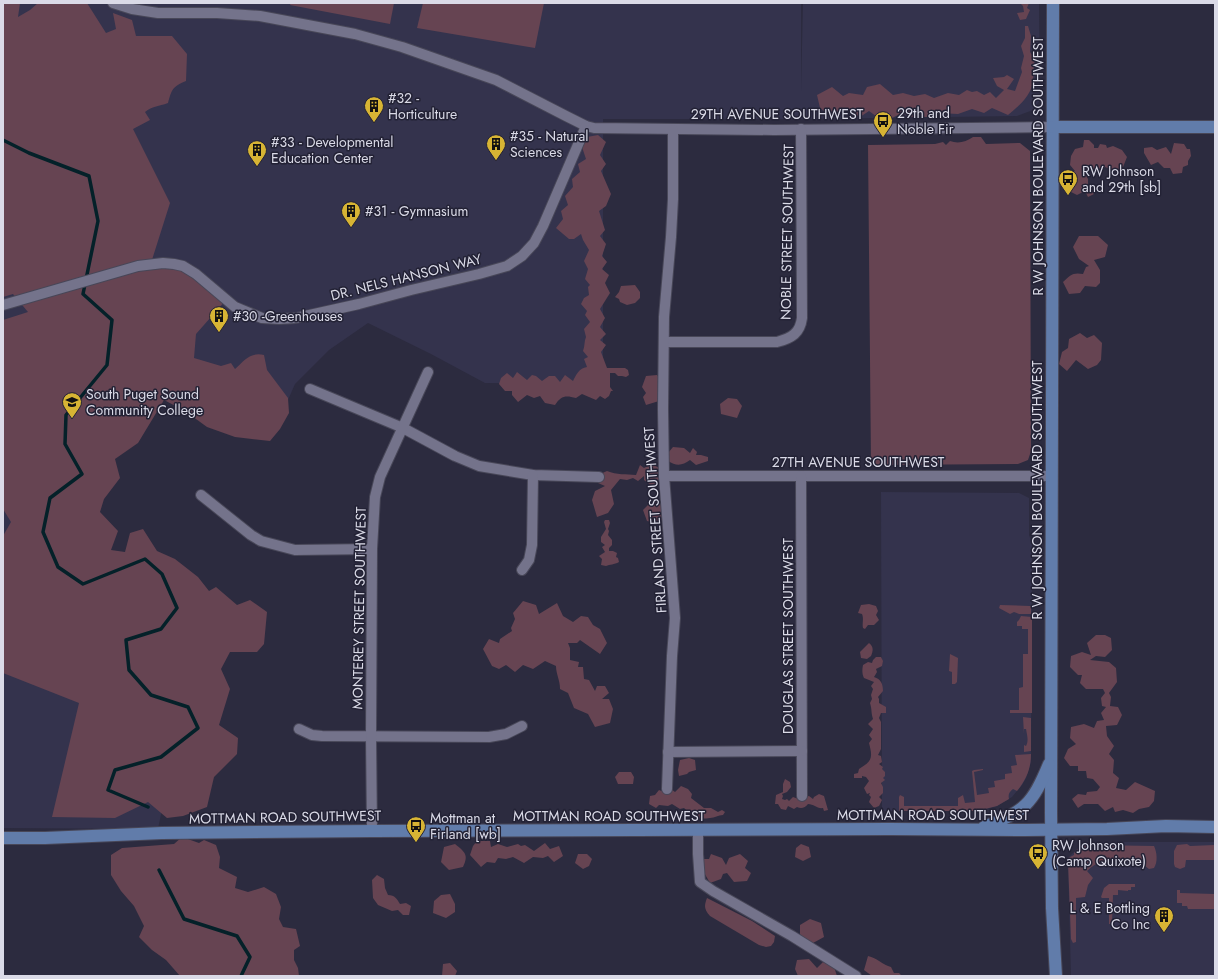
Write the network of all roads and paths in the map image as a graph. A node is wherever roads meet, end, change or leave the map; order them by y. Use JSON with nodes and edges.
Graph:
{"nodes":[{"id":1,"x":113,"y":3,"type":"edge"},
{"id":2,"x":1053,"y":3,"type":"edge"},
{"id":3,"x":586,"y":126,"type":"junction"},
{"id":4,"x":1053,"y":127,"type":"junction"},
{"id":5,"x":1215,"y":127,"type":"edge"},
{"id":6,"x":801,"y":129,"type":"junction"},
{"id":7,"x":673,"y":130,"type":"junction"},
{"id":8,"x":3,"y":305,"type":"edge"},
{"id":9,"x":664,"y":342,"type":"junction"},
{"id":10,"x":428,"y":372,"type":"dead end"},
{"id":11,"x":310,"y":389,"type":"dead end"},
{"id":12,"x":403,"y":428,"type":"junction"},
{"id":13,"x":533,"y":475,"type":"junction"},
{"id":14,"x":664,"y":476,"type":"junction"},
{"id":15,"x":801,"y":476,"type":"junction"},
{"id":16,"x":1052,"y":476,"type":"junction"},
{"id":17,"x":599,"y":477,"type":"dead end"},
{"id":18,"x":201,"y":495,"type":"dead end"},
{"id":19,"x":372,"y":549,"type":"junction"},
{"id":20,"x":522,"y":570,"type":"dead end"},
{"id":21,"x":522,"y":726,"type":"dead end"},
{"id":22,"x":299,"y":730,"type":"dead end"},
{"id":23,"x":370,"y":737,"type":"junction"},
{"id":24,"x":802,"y":751,"type":"junction"},
{"id":25,"x":668,"y":752,"type":"junction"},
{"id":26,"x":1051,"y":759,"type":"junction"},
{"id":27,"x":667,"y":789,"type":"dead end"},
{"id":28,"x":802,"y":796,"type":"dead end"},
{"id":29,"x":1215,"y":827,"type":"edge"},
{"id":30,"x":976,"y":830,"type":"junction"},
{"id":31,"x":1051,"y":830,"type":"junction"},
{"id":32,"x":372,"y":831,"type":"junction"},
{"id":33,"x":698,"y":831,"type":"junction"},
{"id":34,"x":3,"y":838,"type":"edge"},
{"id":35,"x":856,"y":976,"type":"edge"},
{"id":36,"x":1056,"y":976,"type":"edge"}],
"edges":[{"from":1,"to":3,"type":"street"},
{"from":2,"to":4,"type":"street","name":"R W JOHNSON BOULEVARD SOUTHWEST"},
{"from":3,"to":7,"type":"street","name":"29TH AVENUE SOUTHWEST"},
{"from":3,"to":8,"type":"street","name":"DR. NELS HANSON WAY"},
{"from":4,"to":5,"type":"street","name":"29TH AVENUE SOUTHWEST"},
{"from":4,"to":6,"type":"street","name":"29TH AVENUE SOUTHWEST"},
{"from":4,"to":16,"type":"street","name":"R W JOHNSON BOULEVARD SOUTHWEST"},
{"from":6,"to":7,"type":"street","name":"29TH AVENUE SOUTHWEST"},
{"from":6,"to":9,"type":"street","name":"NOBLE STREET SOUTHWEST"},
{"from":7,"to":9,"type":"street","name":"FIRLAND STREET SOUTHWEST"},
{"from":9,"to":14,"type":"street","name":"FIRLAND STREET SOUTHWEST"},
{"from":10,"to":12,"type":"street","name":"MONTEREY STREET SOUTHWEST"},
{"from":11,"to":12,"type":"street"},
{"from":12,"to":13,"type":"street"},
{"from":12,"to":19,"type":"street","name":"MONTEREY STREET SOUTHWEST"},
{"from":13,"to":17,"type":"street"},
{"from":13,"to":20,"type":"street"},
{"from":14,"to":15,"type":"street","name":"27TH AVENUE SOUTHWEST"},
{"from":14,"to":25,"type":"street","name":"FIRLAND STREET SOUTHWEST"},
{"from":15,"to":16,"type":"street","name":"27TH AVENUE SOUTHWEST"},
{"from":15,"to":24,"type":"street","name":"DOUGLAS STREET SOUTHWEST"},
{"from":16,"to":26,"type":"street","name":"R W JOHNSON BOULEVARD SOUTHWEST"},
{"from":18,"to":19,"type":"street"},
{"from":19,"to":23,"type":"street","name":"MONTEREY STREET SOUTHWEST"},
{"from":21,"to":23,"type":"street"},
{"from":22,"to":23,"type":"street"},
{"from":23,"to":32,"type":"street","name":"MONTEREY STREET SOUTHWEST"},
{"from":24,"to":25,"type":"street"},
{"from":24,"to":28,"type":"street","name":"DOUGLAS STREET SOUTHWEST"},
{"from":25,"to":27,"type":"street","name":"FIRLAND STREET SOUTHWEST"},
{"from":26,"to":30,"type":"street"},
{"from":26,"to":31,"type":"street","name":"R W JOHNSON BOULEVARD SOUTHWEST"},
{"from":29,"to":31,"type":"street","name":"MOTTMAN ROAD SOUTHWEST"},
{"from":30,"to":31,"type":"street","name":"MOTTMAN ROAD SOUTHWEST"},
{"from":30,"to":33,"type":"street","name":"MOTTMAN ROAD SOUTHWEST"},
{"from":31,"to":36,"type":"street","name":"R W JOHNSON BOULEVARD SOUTHWEST"},
{"from":32,"to":33,"type":"street","name":"MOTTMAN ROAD SOUTHWEST"},
{"from":32,"to":34,"type":"street","name":"MOTTMAN ROAD SOUTHWEST"},
{"from":33,"to":35,"type":"street"}]}
